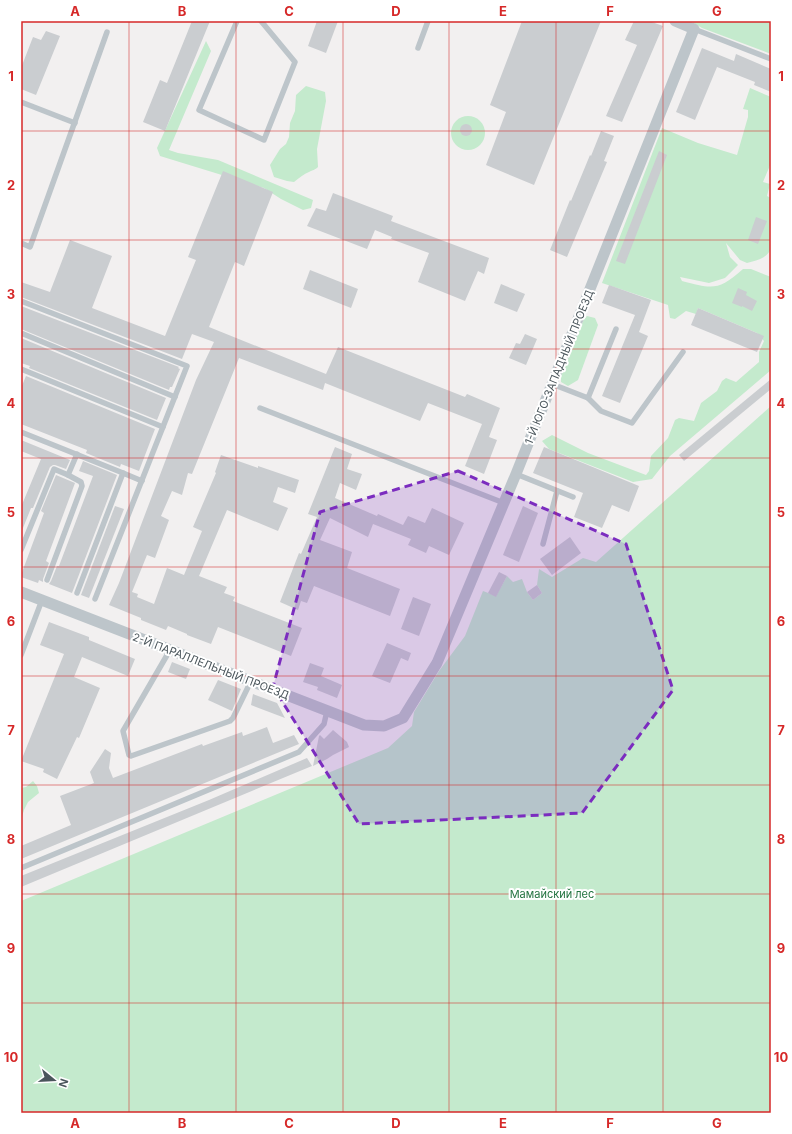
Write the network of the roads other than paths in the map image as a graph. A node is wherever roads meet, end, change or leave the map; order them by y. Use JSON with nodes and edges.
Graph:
{"nodes":[{"id":1,"x":237,"y":21,"type":"edge"},
{"id":2,"x":261,"y":21,"type":"edge"},
{"id":3,"x":428,"y":21,"type":"edge"},
{"id":4,"x":675,"y":21,"type":"edge"},
{"id":5,"x":694,"y":29,"type":"junction"},
{"id":6,"x":107,"y":32,"type":"dead end"},
{"id":7,"x":418,"y":48,"type":"dead end"},
{"id":8,"x":771,"y":59,"type":"edge"},
{"id":9,"x":21,"y":102,"type":"edge"},
{"id":10,"x":74,"y":123,"type":"junction"},
{"id":11,"x":21,"y":243,"type":"edge"},
{"id":12,"x":21,"y":301,"type":"edge"},
{"id":13,"x":616,"y":329,"type":"dead end"},
{"id":14,"x":21,"y":334,"type":"edge"},
{"id":15,"x":683,"y":352,"type":"dead end"},
{"id":16,"x":22,"y":371,"type":"edge"},
{"id":17,"x":552,"y":384,"type":"junction"},
{"id":18,"x":175,"y":396,"type":"junction"},
{"id":19,"x":588,"y":398,"type":"junction"},
{"id":20,"x":260,"y":408,"type":"dead end"},
{"id":21,"x":163,"y":427,"type":"junction"},
{"id":22,"x":21,"y":432,"type":"edge"},
{"id":23,"x":76,"y":454,"type":"junction"},
{"id":24,"x":123,"y":473,"type":"junction"},
{"id":25,"x":516,"y":474,"type":"junction"},
{"id":26,"x":68,"y":475,"type":"junction"},
{"id":27,"x":142,"y":481,"type":"junction"},
{"id":28,"x":557,"y":491,"type":"junction"},
{"id":29,"x":573,"y":498,"type":"dead end"},
{"id":30,"x":504,"y":503,"type":"junction"},
{"id":31,"x":543,"y":544,"type":"dead end"},
{"id":32,"x":21,"y":550,"type":"edge"},
{"id":33,"x":47,"y":580,"type":"dead end"},
{"id":34,"x":21,"y":592,"type":"edge"},
{"id":35,"x":77,"y":592,"type":"dead end"},
{"id":36,"x":95,"y":599,"type":"dead end"},
{"id":37,"x":42,"y":600,"type":"junction"},
{"id":38,"x":170,"y":650,"type":"junction"},
{"id":39,"x":21,"y":655,"type":"edge"},
{"id":40,"x":251,"y":681,"type":"junction"},
{"id":41,"x":328,"y":710,"type":"junction"},
{"id":42,"x":403,"y":718,"type":"joint"},
{"id":43,"x":21,"y":868,"type":"edge"}],
"edges":[{"from":1,"to":2,"type":"lane"},
{"from":3,"to":7,"type":"lane"},
{"from":4,"to":5,"type":"street"},
{"from":5,"to":8,"type":"lane"},
{"from":5,"to":17,"type":"street","name":"1-Й ЮГО-ЗАПАДНЫЙ ПРОЕЗД"},
{"from":6,"to":10,"type":"lane"},
{"from":9,"to":10,"type":"lane"},
{"from":10,"to":11,"type":"lane"},
{"from":12,"to":18,"type":"lane"},
{"from":13,"to":19,"type":"lane"},
{"from":14,"to":18,"type":"lane"},
{"from":15,"to":19,"type":"lane"},
{"from":16,"to":21,"type":"lane"},
{"from":17,"to":19,"type":"lane"},
{"from":17,"to":25,"type":"street","name":"1-Й ЮГО-ЗАПАДНЫЙ ПРОЕЗД"},
{"from":18,"to":21,"type":"lane"},
{"from":20,"to":30,"type":"lane"},
{"from":21,"to":27,"type":"lane"},
{"from":22,"to":23,"type":"lane"},
{"from":23,"to":24,"type":"lane"},
{"from":23,"to":26,"type":"lane"},
{"from":24,"to":27,"type":"lane"},
{"from":24,"to":35,"type":"lane"},
{"from":25,"to":28,"type":"lane"},
{"from":25,"to":30,"type":"street","name":"1-Й ЮГО-ЗАПАДНЫЙ ПРОЕЗД"},
{"from":26,"to":32,"type":"lane"},
{"from":26,"to":33,"type":"lane"},
{"from":27,"to":36,"type":"lane"},
{"from":28,"to":29,"type":"lane"},
{"from":28,"to":31,"type":"lane"},
{"from":30,"to":42,"type":"street","name":"1-Й ЮГО-ЗАПАДНЫЙ ПРОЕЗД"},
{"from":34,"to":37,"type":"street","name":"2-Й ПАРАЛЛЕЛЬНЫЙ ПРОЕЗД"},
{"from":37,"to":38,"type":"street","name":"2-Й ПАРАЛЛЕЛЬНЫЙ ПРОЕЗД"},
{"from":37,"to":39,"type":"lane"},
{"from":38,"to":40,"type":"street","name":"2-Й ПАРАЛЛЕЛЬНЫЙ ПРОЕЗД"},
{"from":38,"to":40,"type":"lane"},
{"from":40,"to":41,"type":"street","name":"2-Й ПАРАЛЛЕЛЬНЫЙ ПРОЕЗД"},
{"from":41,"to":42,"type":"street","name":"2-Й ПАРАЛЛЕЛЬНЫЙ ПРОЕЗД"},
{"from":41,"to":43,"type":"lane"}]}
